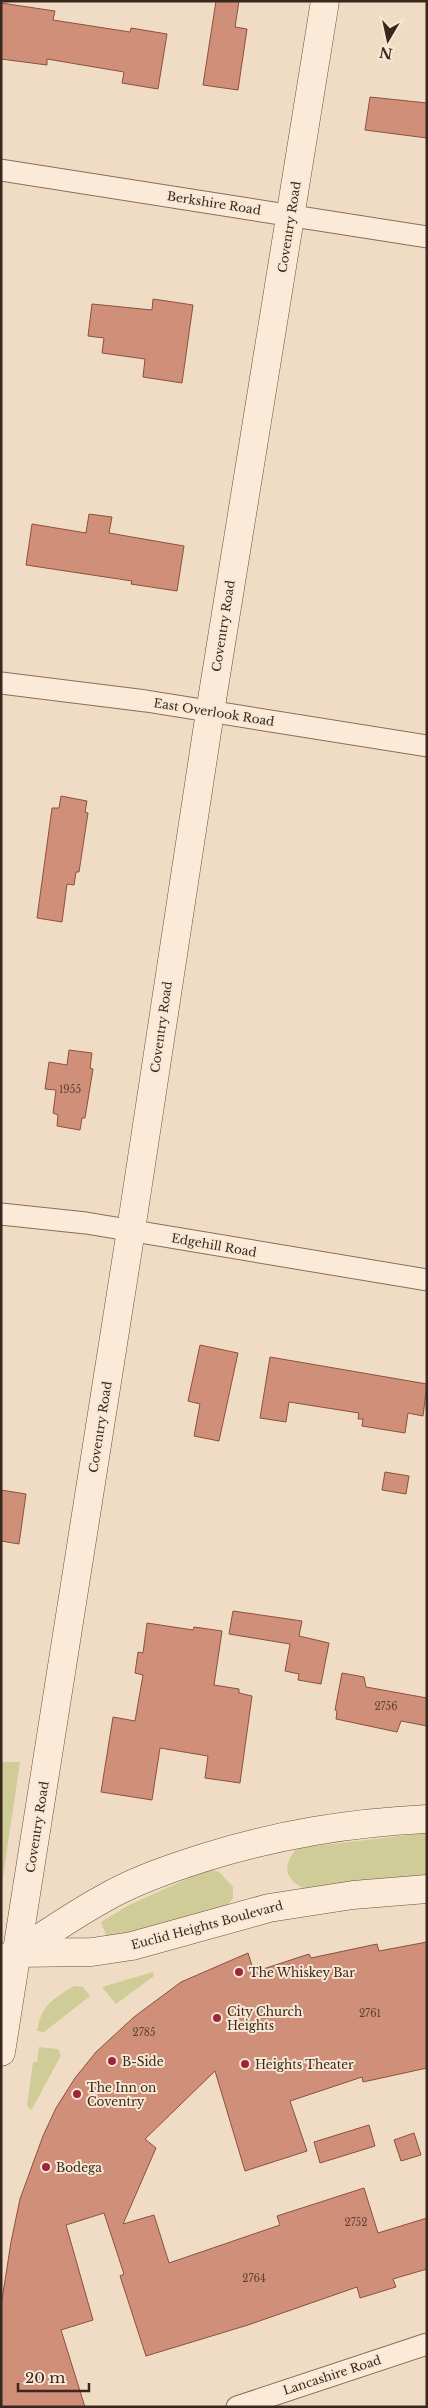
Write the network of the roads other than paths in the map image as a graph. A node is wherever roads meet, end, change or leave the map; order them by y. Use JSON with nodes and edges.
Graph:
{"nodes":[{"id":1,"x":325,"y":1,"type":"edge"},
{"id":2,"x":1,"y":170,"type":"edge"},
{"id":3,"x":291,"y":216,"type":"junction"},
{"id":4,"x":427,"y":237,"type":"edge"},
{"id":5,"x":1,"y":683,"type":"edge"},
{"id":6,"x":210,"y":712,"type":"junction"},
{"id":7,"x":427,"y":746,"type":"edge"},
{"id":8,"x":1,"y":1214,"type":"edge"},
{"id":9,"x":131,"y":1230,"type":"junction"},
{"id":10,"x":427,"y":1280,"type":"edge"},
{"id":11,"x":427,"y":1819,"type":"edge"},
{"id":12,"x":427,"y":1889,"type":"edge"},
{"id":13,"x":9,"y":1956,"type":"edge"},
{"id":14,"x":1,"y":2052,"type":"edge"},
{"id":15,"x":427,"y":2344,"type":"edge"},
{"id":16,"x":237,"y":2407,"type":"edge"}],
"edges":[{"from":1,"to":3,"type":"street","name":"Coventry Road"},
{"from":2,"to":3,"type":"street","name":"Berkshire Road"},
{"from":3,"to":4,"type":"street","name":"Berkshire Road"},
{"from":3,"to":6,"type":"street","name":"Coventry Road"},
{"from":5,"to":6,"type":"street","name":"East Overlook Road"},
{"from":6,"to":7,"type":"street","name":"East Overlook Road"},
{"from":6,"to":9,"type":"street","name":"Coventry Road"},
{"from":8,"to":9,"type":"street","name":"Edgehill Road"},
{"from":9,"to":10,"type":"street","name":"Edgehill Road"},
{"from":9,"to":13,"type":"street","name":"Coventry Road"},
{"from":11,"to":13,"type":"street"},
{"from":12,"to":13,"type":"street","name":"Euclid Heights Boulevard"},
{"from":13,"to":14,"type":"street","name":"Coventry Road"},
{"from":15,"to":16,"type":"street","name":"Lancashire Road"}]}
